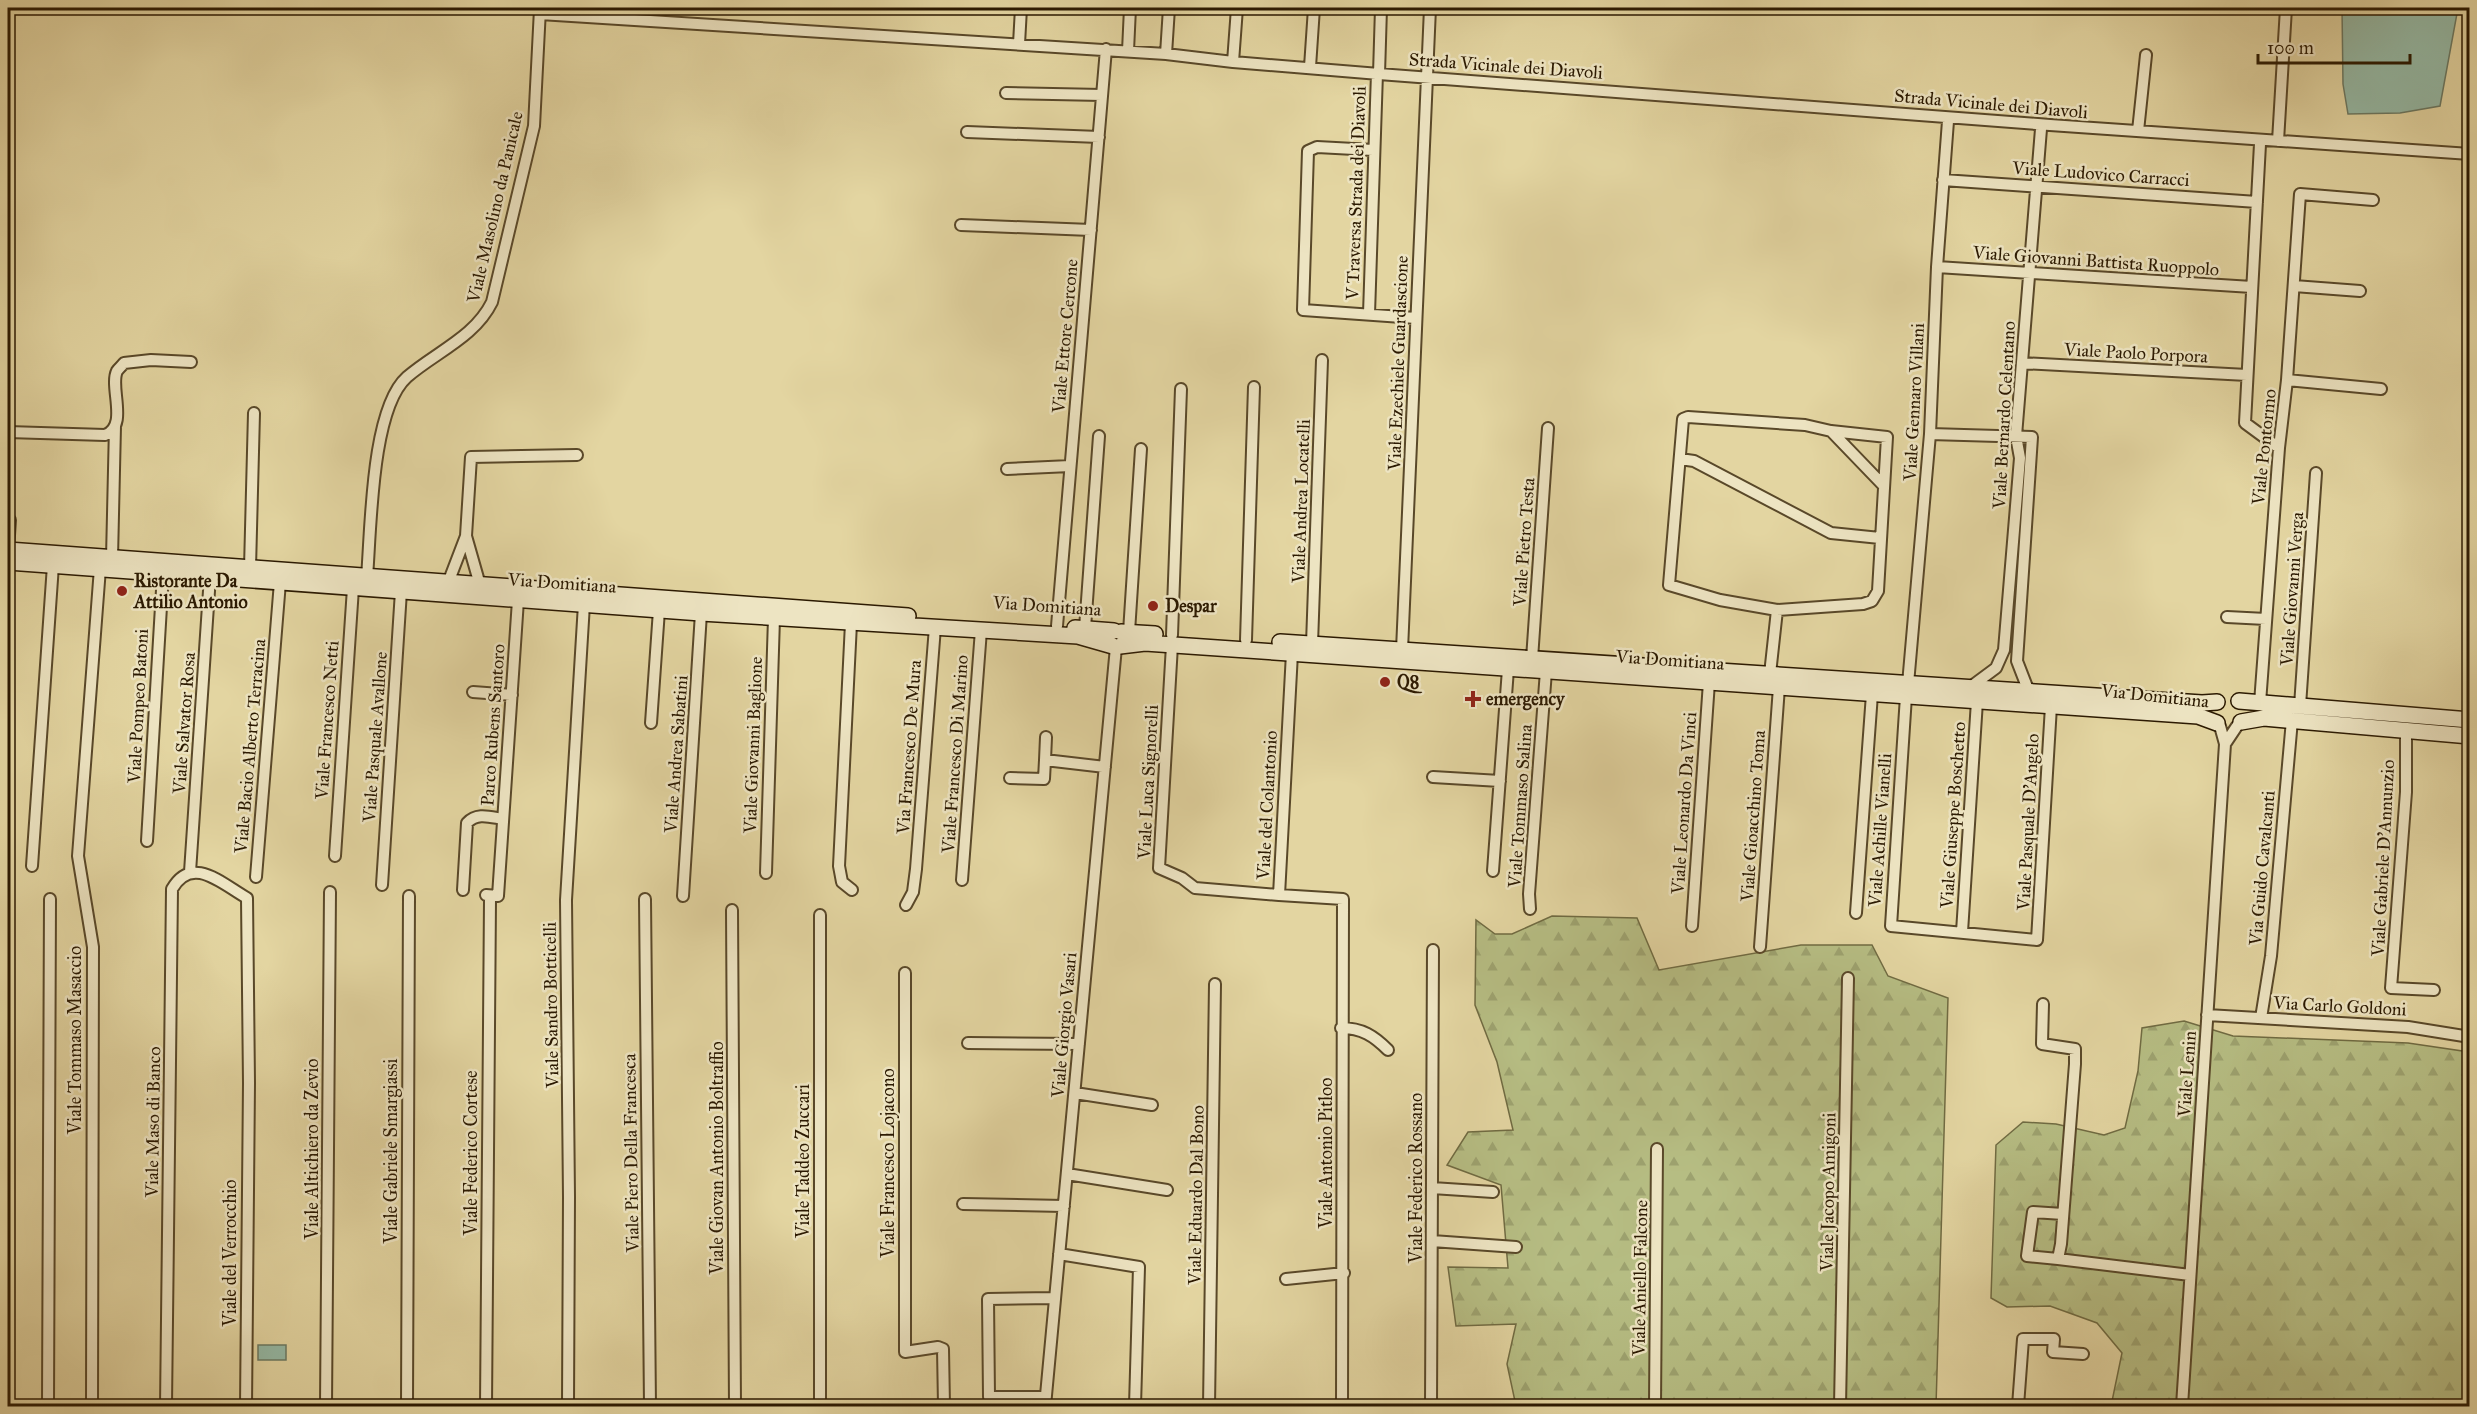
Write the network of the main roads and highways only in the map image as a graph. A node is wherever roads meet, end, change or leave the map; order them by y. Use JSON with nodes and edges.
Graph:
{"nodes":[{"id":1,"x":8,"y":550,"type":"edge"},
{"id":2,"x":8,"y":562,"type":"edge"},
{"id":3,"x":106,"y":563,"type":"junction"},
{"id":4,"x":1119,"y":639,"type":"junction"},
{"id":5,"x":1172,"y":640,"type":"junction"},
{"id":6,"x":1775,"y":681,"type":"junction"},
{"id":7,"x":1907,"y":690,"type":"junction"},
{"id":8,"x":1973,"y":694,"type":"junction"},
{"id":9,"x":2239,"y":701,"type":"junction"},
{"id":10,"x":2217,"y":702,"type":"junction"},
{"id":11,"x":2296,"y":713,"type":"junction"},
{"id":12,"x":2469,"y":720,"type":"edge"},
{"id":13,"x":2218,"y":724,"type":"junction"},
{"id":14,"x":2239,"y":724,"type":"junction"},
{"id":15,"x":2469,"y":736,"type":"edge"}],
"edges":[{"from":1,"to":3,"type":"main road","name":"Via Domitiana"},
{"from":2,"to":3,"type":"main road","name":"Via Domitiana"},
{"from":3,"to":4,"type":"main road","name":"Via Domitiana"},
{"from":3,"to":4,"type":"main road","name":"Via Domitiana"},
{"from":4,"to":5,"type":"main road","name":"Via Domitiana"},
{"from":5,"to":6,"type":"main road","name":"Via Domitiana"},
{"from":5,"to":6,"type":"main road","name":"Via Domitiana"},
{"from":6,"to":7,"type":"main road","name":"Via Domitiana"},
{"from":6,"to":7,"type":"main road","name":"Via Domitiana"},
{"from":7,"to":8,"type":"main road","name":"Via Domitiana"},
{"from":8,"to":10,"type":"main road","name":"Via Domitiana"},
{"from":8,"to":13,"type":"main road","name":"Via Domitiana"},
{"from":9,"to":10,"type":"main road"},
{"from":9,"to":11,"type":"main road"},
{"from":9,"to":14,"type":"main road"},
{"from":10,"to":13,"type":"main road"},
{"from":11,"to":12,"type":"main road"},
{"from":11,"to":14,"type":"main road"},
{"from":11,"to":15,"type":"main road"},
{"from":13,"to":14,"type":"main road"}]}
